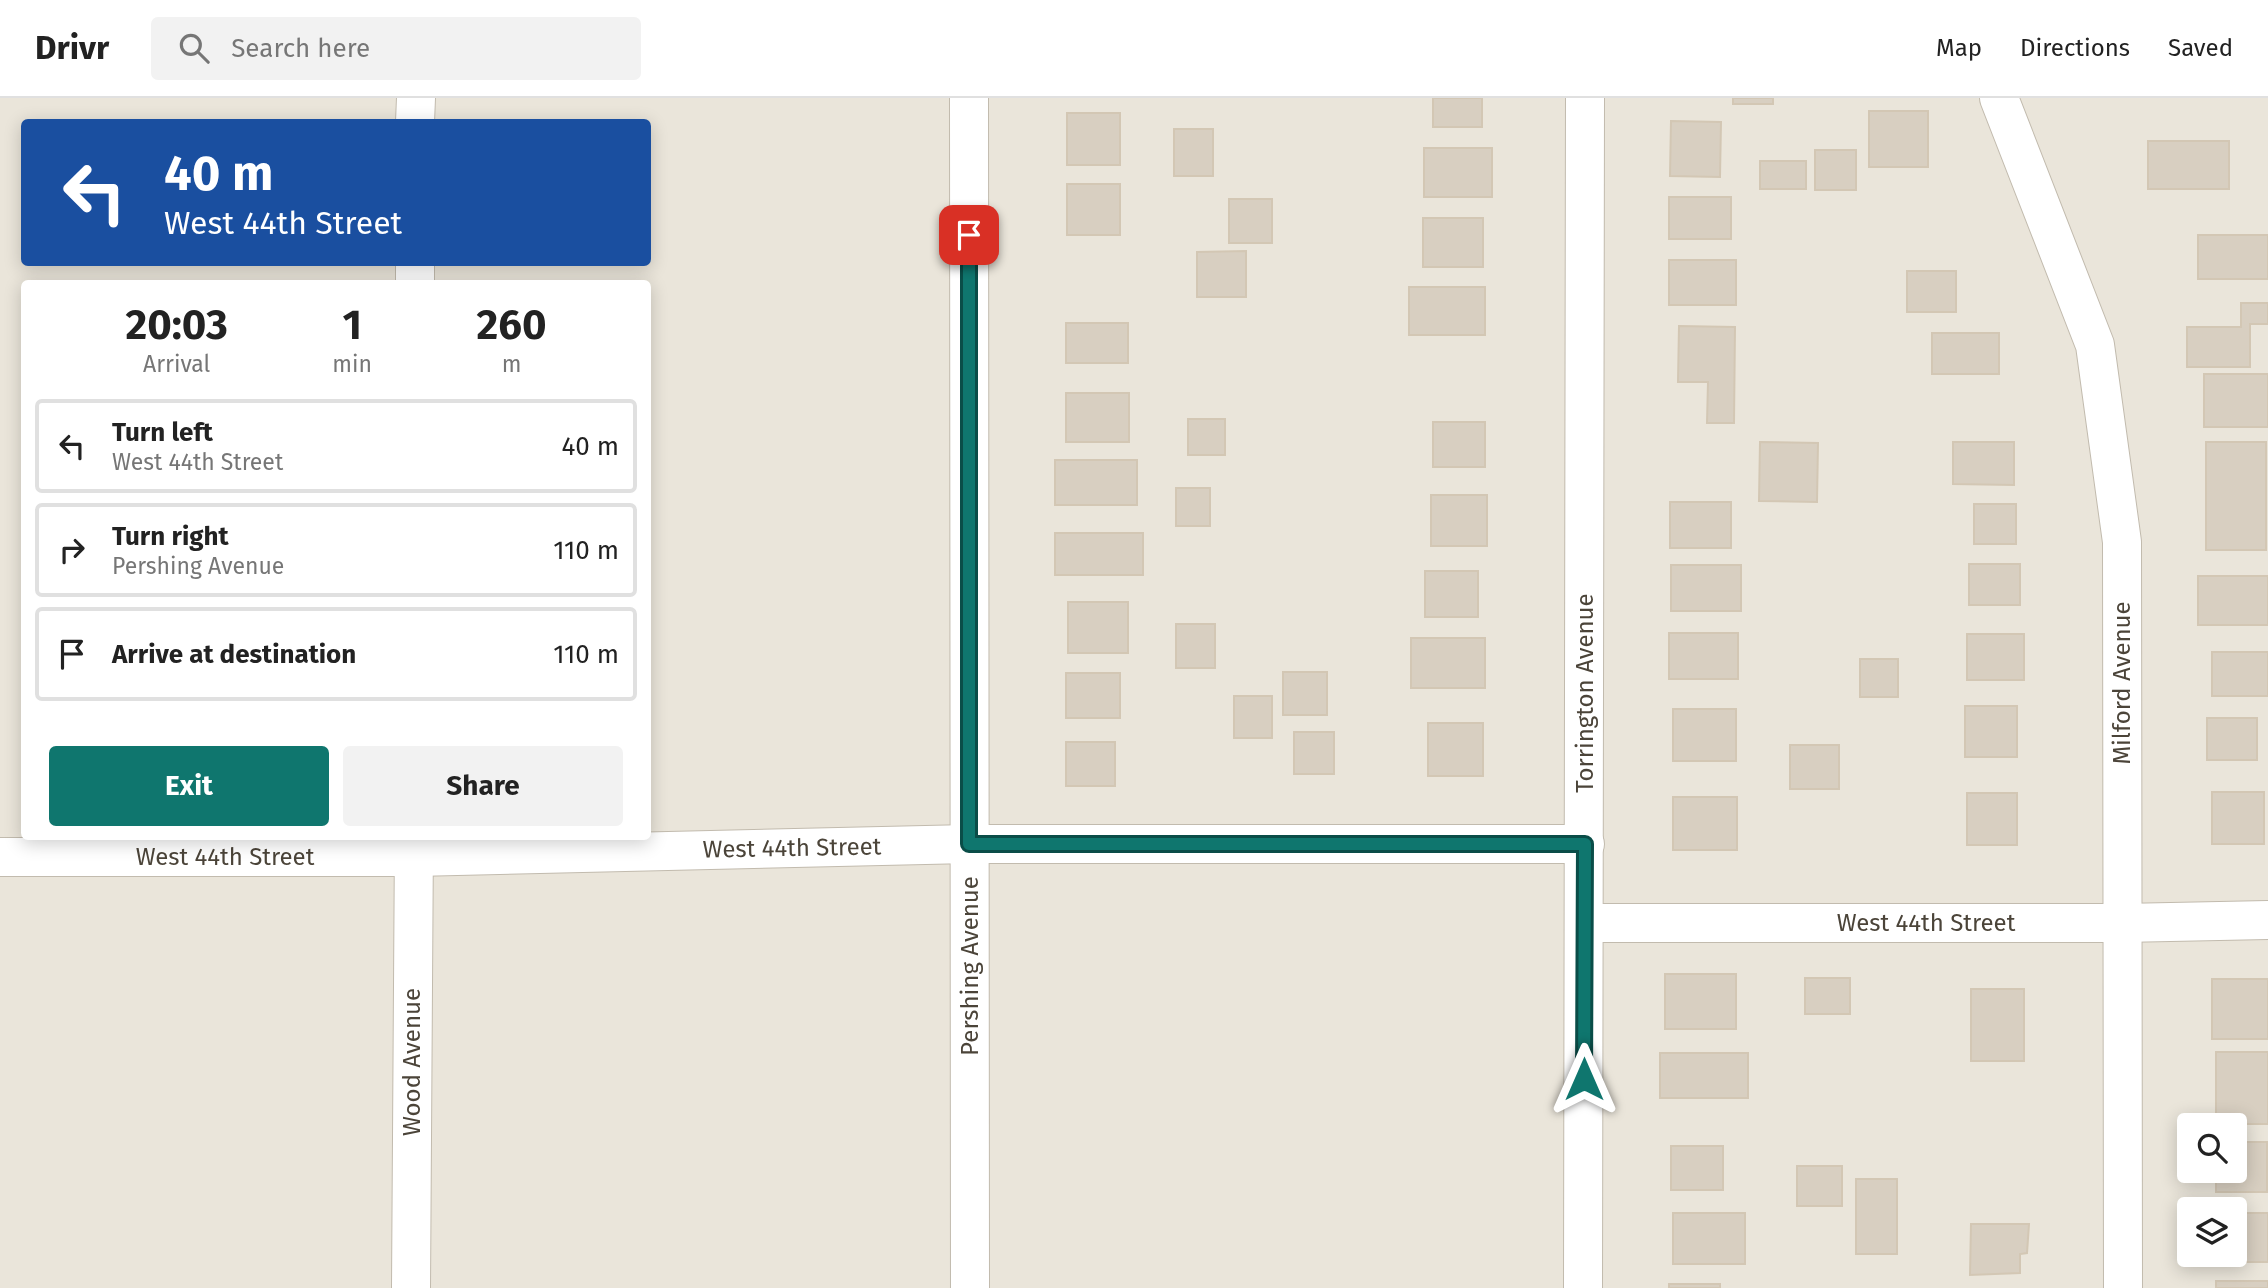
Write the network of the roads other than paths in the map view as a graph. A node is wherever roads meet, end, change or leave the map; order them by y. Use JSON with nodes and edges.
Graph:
{"nodes":[{"id":1,"x":416,"y":98,"type":"edge"},
{"id":2,"x":969,"y":98,"type":"edge"},
{"id":3,"x":1585,"y":98,"type":"edge"},
{"id":4,"x":1999,"y":98,"type":"edge"},
{"id":5,"x":415,"y":119,"type":"edge"},
{"id":6,"x":969,"y":844,"type":"junction"},
{"id":7,"x":1585,"y":844,"type":"junction"},
{"id":8,"x":414,"y":847,"type":"edge"},
{"id":9,"x":0,"y":857,"type":"edge"},
{"id":10,"x":2268,"y":920,"type":"edge"},
{"id":11,"x":1585,"y":923,"type":"junction"},
{"id":12,"x":2122,"y":923,"type":"junction"},
{"id":13,"x":411,"y":1288,"type":"edge"},
{"id":14,"x":970,"y":1288,"type":"edge"},
{"id":15,"x":1583,"y":1288,"type":"edge"},
{"id":16,"x":2123,"y":1288,"type":"edge"}],
"edges":[{"from":1,"to":5,"type":"street"},
{"from":2,"to":6,"type":"street","name":"Pershing Avenue"},
{"from":3,"to":7,"type":"street","name":"Torrington Avenue"},
{"from":4,"to":12,"type":"street","name":"Milford Avenue"},
{"from":6,"to":7,"type":"street","name":"West 44th Street"},
{"from":6,"to":8,"type":"street","name":"West 44th Street"},
{"from":6,"to":14,"type":"street","name":"Pershing Avenue"},
{"from":7,"to":11,"type":"street","name":"Torrington Avenue"},
{"from":8,"to":9,"type":"street","name":"West 44th Street"},
{"from":8,"to":13,"type":"street","name":"Wood Avenue"},
{"from":10,"to":12,"type":"street","name":"West 44th Street"},
{"from":11,"to":12,"type":"street","name":"West 44th Street"},
{"from":11,"to":15,"type":"street","name":"Torrington Avenue"},
{"from":12,"to":16,"type":"street","name":"Milford Avenue"}]}
